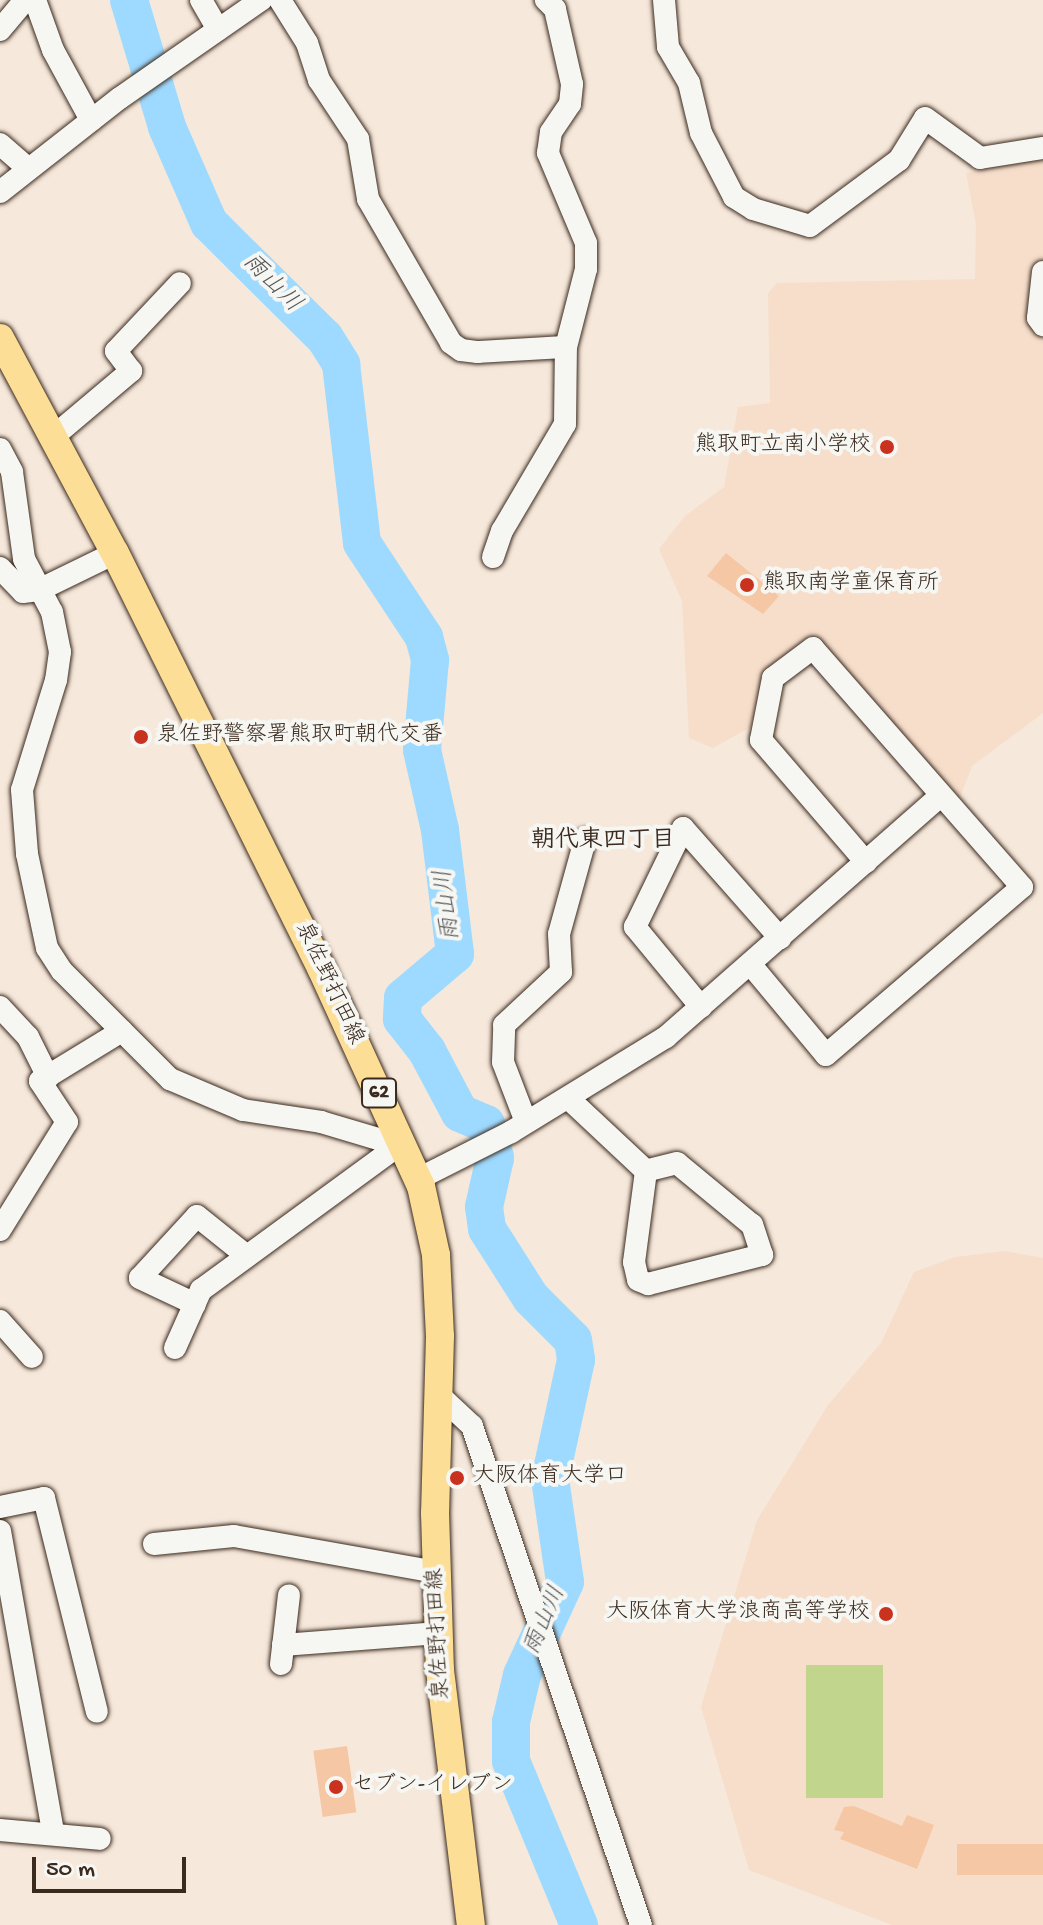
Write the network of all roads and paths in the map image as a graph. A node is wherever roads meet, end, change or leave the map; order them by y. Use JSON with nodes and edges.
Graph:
{"nodes":[{"id":1,"x":25,"y":0,"type":"edge"},
{"id":2,"x":35,"y":0,"type":"edge"},
{"id":3,"x":201,"y":0,"type":"edge"},
{"id":4,"x":261,"y":0,"type":"edge"},
{"id":5,"x":280,"y":0,"type":"edge"},
{"id":6,"x":546,"y":0,"type":"edge"},
{"id":7,"x":664,"y":0,"type":"edge"},
{"id":8,"x":218,"y":29,"type":"junction"},
{"id":9,"x":0,"y":30,"type":"edge"},
{"id":10,"x":91,"y":120,"type":"junction"},
{"id":11,"x":0,"y":144,"type":"edge"},
{"id":12,"x":1043,"y":148,"type":"edge"},
{"id":13,"x":29,"y":169,"type":"junction"},
{"id":14,"x":0,"y":192,"type":"edge"},
{"id":15,"x":1043,"y":272,"type":"edge"},
{"id":16,"x":180,"y":283,"type":"dead end"},
{"id":17,"x":1043,"y":325,"type":"edge"},
{"id":18,"x":0,"y":338,"type":"edge"},
{"id":19,"x":566,"y":347,"type":"junction"},
{"id":20,"x":54,"y":436,"type":"junction"},
{"id":21,"x":0,"y":449,"type":"edge"},
{"id":22,"x":115,"y":553,"type":"junction"},
{"id":23,"x":493,"y":557,"type":"dead end"},
{"id":24,"x":0,"y":568,"type":"edge"},
{"id":25,"x":39,"y":590,"type":"junction"},
{"id":26,"x":940,"y":796,"type":"junction"},
{"id":27,"x":585,"y":840,"type":"dead end"},
{"id":28,"x":866,"y":862,"type":"junction"},
{"id":29,"x":780,"y":938,"type":"junction"},
{"id":30,"x":751,"y":965,"type":"junction"},
{"id":31,"x":0,"y":1007,"type":"edge"},
{"id":32,"x":701,"y":1007,"type":"junction"},
{"id":33,"x":122,"y":1031,"type":"junction"},
{"id":34,"x":48,"y":1077,"type":"junction"},
{"id":35,"x":568,"y":1098,"type":"junction"},
{"id":36,"x":518,"y":1127,"type":"junction"},
{"id":37,"x":401,"y":1147,"type":"junction"},
{"id":38,"x":646,"y":1171,"type":"junction"},
{"id":39,"x":418,"y":1179,"type":"junction"},
{"id":40,"x":0,"y":1230,"type":"edge"},
{"id":41,"x":247,"y":1256,"type":"junction"},
{"id":42,"x":195,"y":1304,"type":"junction"},
{"id":43,"x":0,"y":1321,"type":"edge"},
{"id":44,"x":175,"y":1348,"type":"dead end"},
{"id":45,"x":32,"y":1357,"type":"dead end"},
{"id":46,"x":439,"y":1395,"type":"junction"},
{"id":47,"x":0,"y":1507,"type":"edge"},
{"id":48,"x":0,"y":1531,"type":"edge"},
{"id":49,"x":154,"y":1544,"type":"dead end"},
{"id":50,"x":437,"y":1572,"type":"junction"},
{"id":51,"x":4,"y":1587,"type":"edge"},
{"id":52,"x":289,"y":1595,"type":"dead end"},
{"id":53,"x":439,"y":1633,"type":"junction"},
{"id":54,"x":97,"y":1712,"type":"dead end"},
{"id":55,"x":0,"y":1830,"type":"edge"},
{"id":56,"x":53,"y":1833,"type":"junction"},
{"id":57,"x":100,"y":1839,"type":"dead end"},
{"id":58,"x":471,"y":1925,"type":"edge"},
{"id":59,"x":641,"y":1925,"type":"edge"}],
"edges":[{"from":1,"to":9,"type":"street"},
{"from":2,"to":10,"type":"street"},
{"from":3,"to":8,"type":"street"},
{"from":4,"to":8,"type":"street"},
{"from":5,"to":19,"type":"street"},
{"from":6,"to":19,"type":"street"},
{"from":7,"to":12,"type":"street"},
{"from":8,"to":10,"type":"street"},
{"from":10,"to":13,"type":"street"},
{"from":11,"to":13,"type":"street"},
{"from":13,"to":14,"type":"street"},
{"from":15,"to":17,"type":"street"},
{"from":16,"to":20,"type":"street"},
{"from":18,"to":20,"type":"main road","name":"泉佐野打田線","number":"62"},
{"from":19,"to":23,"type":"street"},
{"from":20,"to":22,"type":"main road","name":"泉佐野打田線","number":"62"},
{"from":21,"to":25,"type":"street"},
{"from":22,"to":25,"type":"street"},
{"from":22,"to":37,"type":"main road","name":"泉佐野打田線","number":"62"},
{"from":24,"to":25,"type":"street"},
{"from":25,"to":33,"type":"street"},
{"from":26,"to":28,"type":"street"},
{"from":26,"to":28,"type":"street"},
{"from":26,"to":30,"type":"street"},
{"from":27,"to":36,"type":"street"},
{"from":28,"to":29,"type":"street"},
{"from":29,"to":30,"type":"street"},
{"from":29,"to":32,"type":"street"},
{"from":30,"to":32,"type":"street"},
{"from":31,"to":34,"type":"street"},
{"from":32,"to":35,"type":"street"},
{"from":33,"to":34,"type":"street"},
{"from":33,"to":37,"type":"street"},
{"from":34,"to":40,"type":"street"},
{"from":35,"to":36,"type":"street"},
{"from":35,"to":38,"type":"street"},
{"from":36,"to":39,"type":"street"},
{"from":37,"to":39,"type":"main road","name":"泉佐野打田線","number":"62"},
{"from":37,"to":41,"type":"street"},
{"from":38,"to":38,"type":"street"},
{"from":39,"to":46,"type":"main road","name":"泉佐野打田線","number":"62"},
{"from":41,"to":42,"type":"street"},
{"from":41,"to":42,"type":"street"},
{"from":42,"to":44,"type":"street"},
{"from":43,"to":45,"type":"street"},
{"from":46,"to":50,"type":"main road","name":"泉佐野打田線","number":"62"},
{"from":46,"to":59,"type":"street"},
{"from":47,"to":54,"type":"street"},
{"from":48,"to":51,"type":"street"},
{"from":49,"to":50,"type":"street"},
{"from":50,"to":53,"type":"main road","name":"泉佐野打田線","number":"62"},
{"from":51,"to":56,"type":"street"},
{"from":52,"to":53,"type":"street"},
{"from":53,"to":58,"type":"main road","name":"泉佐野打田線","number":"62"},
{"from":55,"to":56,"type":"street"},
{"from":56,"to":57,"type":"street"}]}
